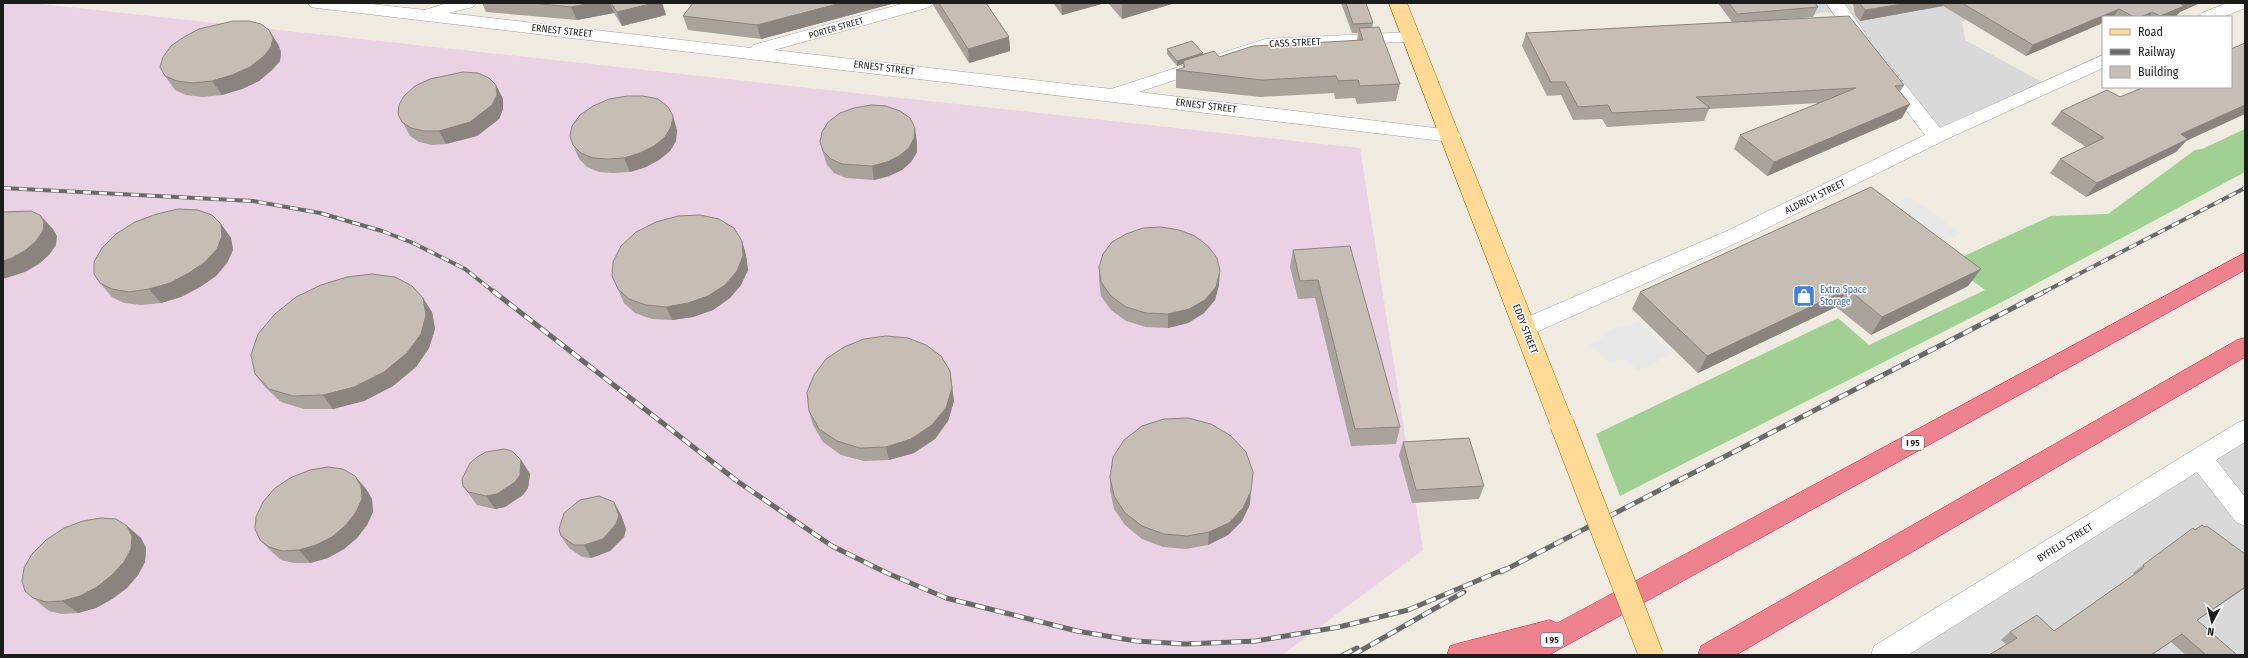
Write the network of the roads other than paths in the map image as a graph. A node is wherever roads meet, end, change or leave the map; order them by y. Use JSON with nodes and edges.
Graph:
{"nodes":[{"id":1,"x":317,"y":3,"type":"edge"},
{"id":2,"x":467,"y":3,"type":"edge"},
{"id":3,"x":924,"y":3,"type":"edge"},
{"id":4,"x":1398,"y":3,"type":"edge"},
{"id":5,"x":1834,"y":3,"type":"edge"},
{"id":6,"x":2242,"y":3,"type":"edge"},
{"id":7,"x":420,"y":15,"type":"junction"},
{"id":8,"x":2210,"y":16,"type":"edge"},
{"id":9,"x":1412,"y":37,"type":"junction"},
{"id":10,"x":748,"y":52,"type":"junction"},
{"id":11,"x":2102,"y":61,"type":"edge"},
{"id":12,"x":1113,"y":95,"type":"junction"},
{"id":13,"x":1450,"y":136,"type":"junction"},
{"id":14,"x":1937,"y":137,"type":"junction"},
{"id":15,"x":2245,"y":261,"type":"edge"},
{"id":16,"x":1524,"y":328,"type":"junction"},
{"id":17,"x":2245,"y":346,"type":"edge"},
{"id":18,"x":2245,"y":430,"type":"edge"},
{"id":19,"x":2200,"y":458,"type":"junction"},
{"id":20,"x":2245,"y":515,"type":"edge"},
{"id":21,"x":1581,"y":624,"type":"junction"},
{"id":22,"x":1460,"y":655,"type":"edge"},
{"id":23,"x":1524,"y":655,"type":"edge"},
{"id":24,"x":1651,"y":655,"type":"edge"},
{"id":25,"x":1711,"y":655,"type":"edge"},
{"id":26,"x":1884,"y":655,"type":"edge"}],
"edges":[{"from":1,"to":7,"type":"street","name":"ERNEST STREET"},
{"from":2,"to":7,"type":"street"},
{"from":3,"to":10,"type":"street","name":"PORTER STREET"},
{"from":4,"to":9,"type":"main road","name":"EDDY STREET"},
{"from":5,"to":14,"type":"street"},
{"from":6,"to":8,"type":"street"},
{"from":7,"to":10,"type":"street","name":"ERNEST STREET"},
{"from":9,"to":12,"type":"street","name":"CASS STREET"},
{"from":9,"to":13,"type":"main road","name":"EDDY STREET"},
{"from":10,"to":12,"type":"street","name":"ERNEST STREET"},
{"from":11,"to":14,"type":"street","name":"ALDRICH STREET"},
{"from":12,"to":13,"type":"street","name":"ERNEST STREET"},
{"from":13,"to":16,"type":"main road","name":"EDDY STREET"},
{"from":14,"to":16,"type":"street","name":"ALDRICH STREET"},
{"from":15,"to":21,"type":"highway","number":"I 95"},
{"from":16,"to":24,"type":"main road","name":"EDDY STREET","bridge":true},
{"from":17,"to":25,"type":"highway"},
{"from":18,"to":19,"type":"street","name":"BYFIELD STREET"},
{"from":19,"to":20,"type":"street"},
{"from":19,"to":26,"type":"street","name":"BYFIELD STREET"},
{"from":21,"to":22,"type":"highway"},
{"from":21,"to":23,"type":"highway","number":"I 95"}]}
